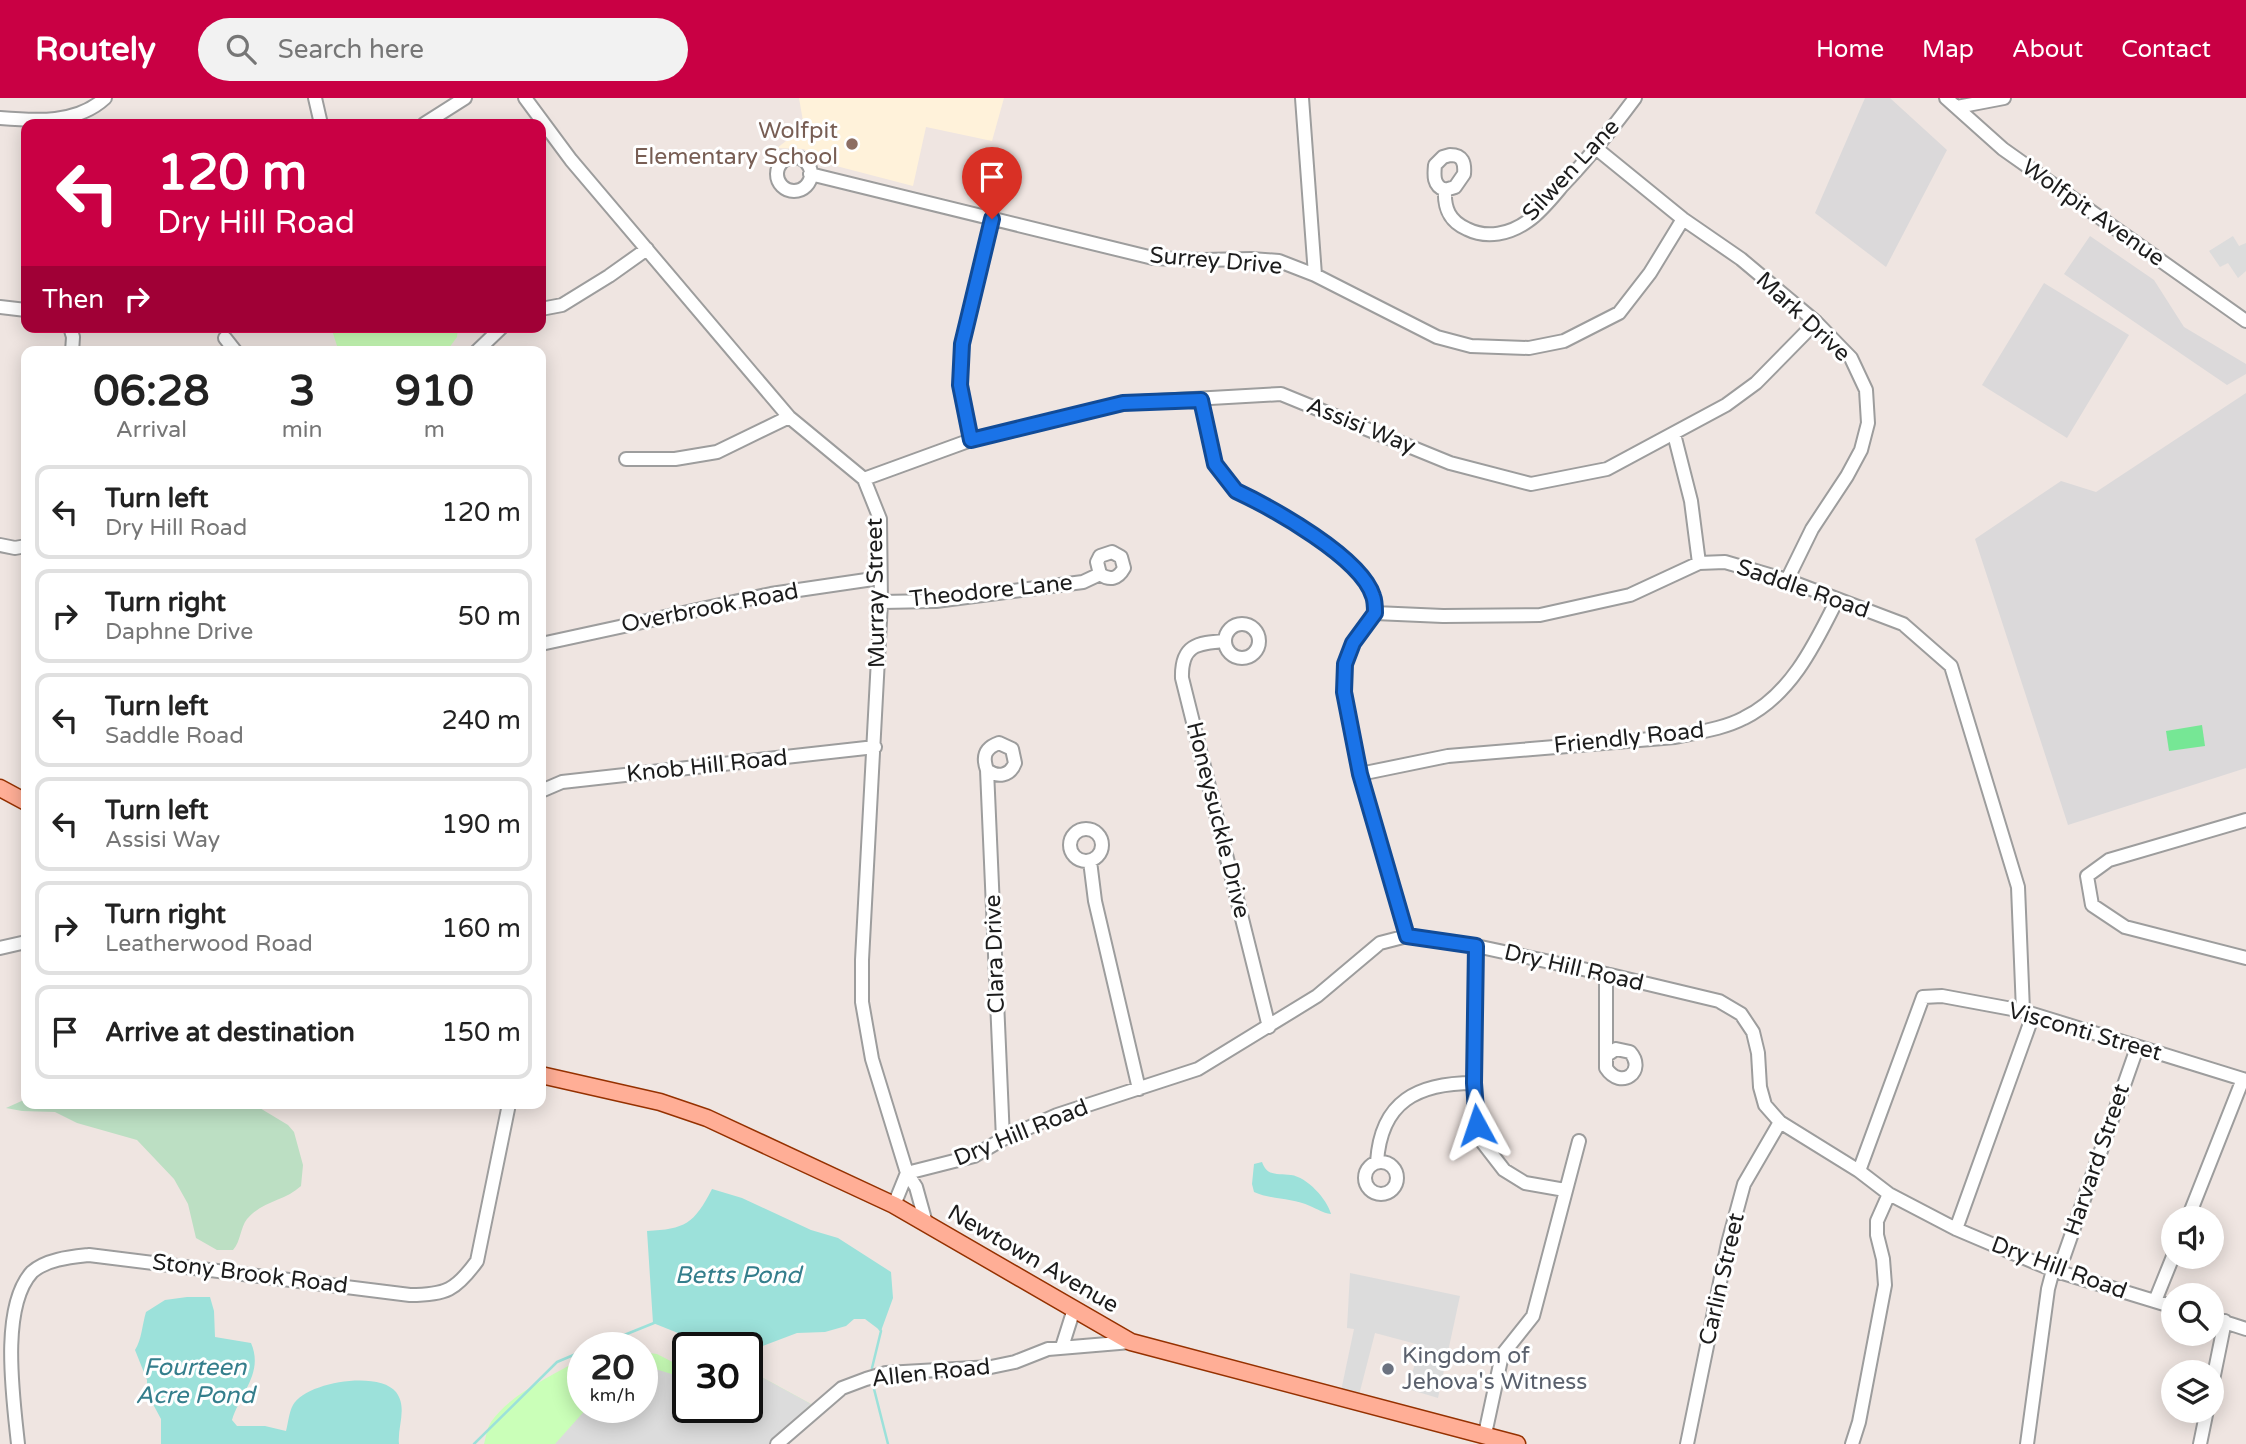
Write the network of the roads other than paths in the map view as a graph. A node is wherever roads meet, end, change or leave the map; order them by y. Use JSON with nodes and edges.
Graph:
{"nodes":[{"id":1,"x":106,"y":98,"type":"edge"},
{"id":2,"x":315,"y":98,"type":"edge"},
{"id":3,"x":465,"y":98,"type":"edge"},
{"id":4,"x":525,"y":98,"type":"edge"},
{"id":5,"x":1302,"y":98,"type":"edge"},
{"id":6,"x":1635,"y":98,"type":"edge"},
{"id":7,"x":1946,"y":98,"type":"edge"},
{"id":8,"x":2004,"y":98,"type":"edge"},
{"id":9,"x":1957,"y":107,"type":"junction"},
{"id":10,"x":0,"y":118,"type":"edge"},
{"id":11,"x":51,"y":119,"type":"edge"},
{"id":12,"x":320,"y":119,"type":"edge"},
{"id":13,"x":432,"y":119,"type":"edge"},
{"id":14,"x":539,"y":119,"type":"edge"},
{"id":15,"x":21,"y":120,"type":"edge"},
{"id":16,"x":546,"y":129,"type":"edge"},
{"id":17,"x":1597,"y":149,"type":"junction"},
{"id":18,"x":810,"y":174,"type":"dead end"},
{"id":19,"x":1445,"y":190,"type":"dead end"},
{"id":20,"x":992,"y":219,"type":"junction"},
{"id":21,"x":1683,"y":219,"type":"junction"},
{"id":22,"x":646,"y":249,"type":"junction"},
{"id":23,"x":1315,"y":275,"type":"junction"},
{"id":24,"x":0,"y":307,"type":"edge"},
{"id":25,"x":546,"y":308,"type":"edge"},
{"id":26,"x":21,"y":309,"type":"edge"},
{"id":27,"x":2246,"y":321,"type":"edge"},
{"id":28,"x":1815,"y":322,"type":"junction"},
{"id":29,"x":496,"y":333,"type":"edge"},
{"id":30,"x":225,"y":338,"type":"dead end"},
{"id":31,"x":231,"y":346,"type":"edge"},
{"id":32,"x":482,"y":346,"type":"edge"},
{"id":33,"x":1201,"y":400,"type":"junction"},
{"id":34,"x":789,"y":418,"type":"junction"},
{"id":35,"x":1674,"y":434,"type":"junction"},
{"id":36,"x":971,"y":440,"type":"junction"},
{"id":37,"x":626,"y":459,"type":"dead end"},
{"id":38,"x":864,"y":479,"type":"junction"},
{"id":39,"x":0,"y":545,"type":"edge"},
{"id":40,"x":21,"y":547,"type":"edge"},
{"id":41,"x":1699,"y":563,"type":"junction"},
{"id":42,"x":1100,"y":575,"type":"dead end"},
{"id":43,"x":880,"y":578,"type":"junction"},
{"id":44,"x":1787,"y":580,"type":"junction"},
{"id":45,"x":1838,"y":600,"type":"junction"},
{"id":46,"x":881,"y":602,"type":"junction"},
{"id":47,"x":1375,"y":613,"type":"junction"},
{"id":48,"x":1225,"y":641,"type":"dead end"},
{"id":49,"x":546,"y":643,"type":"edge"},
{"id":50,"x":874,"y":747,"type":"junction"},
{"id":51,"x":987,"y":770,"type":"dead end"},
{"id":52,"x":1360,"y":774,"type":"junction"},
{"id":53,"x":0,"y":788,"type":"edge"},
{"id":54,"x":546,"y":789,"type":"edge"},
{"id":55,"x":21,"y":799,"type":"edge"},
{"id":56,"x":2246,"y":820,"type":"edge"},
{"id":57,"x":1090,"y":861,"type":"dead end"},
{"id":58,"x":1407,"y":936,"type":"junction"},
{"id":59,"x":21,"y":943,"type":"edge"},
{"id":60,"x":1476,"y":946,"type":"junction"},
{"id":61,"x":0,"y":948,"type":"edge"},
{"id":62,"x":2246,"y":958,"type":"edge"},
{"id":63,"x":1606,"y":974,"type":"junction"},
{"id":64,"x":2028,"y":1013,"type":"junction"},
{"id":65,"x":1269,"y":1027,"type":"junction"},
{"id":66,"x":2137,"y":1048,"type":"junction"},
{"id":67,"x":1607,"y":1055,"type":"dead end"},
{"id":68,"x":546,"y":1076,"type":"edge"},
{"id":69,"x":2244,"y":1079,"type":"edge"},
{"id":70,"x":1474,"y":1083,"type":"junction"},
{"id":71,"x":1139,"y":1089,"type":"junction"},
{"id":72,"x":508,"y":1109,"type":"edge"},
{"id":73,"x":1780,"y":1122,"type":"junction"},
{"id":74,"x":1003,"y":1139,"type":"junction"},
{"id":75,"x":1579,"y":1141,"type":"dead end"},
{"id":76,"x":1377,"y":1162,"type":"dead end"},
{"id":77,"x":1859,"y":1171,"type":"junction"},
{"id":78,"x":907,"y":1173,"type":"junction"},
{"id":79,"x":1565,"y":1190,"type":"junction"},
{"id":80,"x":1889,"y":1194,"type":"junction"},
{"id":81,"x":894,"y":1205,"type":"junction"},
{"id":82,"x":2193,"y":1206,"type":"edge"},
{"id":83,"x":926,"y":1223,"type":"junction"},
{"id":84,"x":1956,"y":1229,"type":"junction"},
{"id":85,"x":2168,"y":1269,"type":"edge"},
{"id":86,"x":2053,"y":1270,"type":"junction"},
{"id":87,"x":2155,"y":1301,"type":"junction"},
{"id":88,"x":2161,"y":1303,"type":"edge"},
{"id":89,"x":1074,"y":1309,"type":"junction"},
{"id":90,"x":2224,"y":1322,"type":"edge"},
{"id":91,"x":2246,"y":1329,"type":"edge"},
{"id":92,"x":1131,"y":1342,"type":"junction"},
{"id":93,"x":1062,"y":1347,"type":"junction"},
{"id":94,"x":2204,"y":1423,"type":"edge"},
{"id":95,"x":1485,"y":1434,"type":"junction"},
{"id":96,"x":18,"y":1444,"type":"edge"},
{"id":97,"x":777,"y":1444,"type":"edge"},
{"id":98,"x":1517,"y":1444,"type":"edge"},
{"id":99,"x":1686,"y":1444,"type":"edge"},
{"id":100,"x":1852,"y":1444,"type":"edge"},
{"id":101,"x":2027,"y":1444,"type":"edge"},
{"id":102,"x":2200,"y":1444,"type":"edge"}],
"edges":[{"from":1,"to":11,"type":"street"},
{"from":2,"to":12,"type":"street"},
{"from":3,"to":13,"type":"street"},
{"from":4,"to":14,"type":"street","name":"Murray Street"},
{"from":5,"to":23,"type":"street"},
{"from":6,"to":17,"type":"street","name":"Silwen Lane"},
{"from":7,"to":9,"type":"street","name":"Wolfpit Avenue"},
{"from":8,"to":9,"type":"street"},
{"from":9,"to":27,"type":"street","name":"Wolfpit Avenue"},
{"from":10,"to":15,"type":"street"},
{"from":16,"to":22,"type":"street","name":"Murray Street"},
{"from":17,"to":19,"type":"street","name":"Silwen Lane"},
{"from":17,"to":21,"type":"street","name":"Mark Drive"},
{"from":18,"to":20,"type":"street","name":"Surrey Drive"},
{"from":20,"to":23,"type":"street","name":"Surrey Drive"},
{"from":20,"to":36,"type":"street"},
{"from":21,"to":23,"type":"street","name":"Surrey Drive"},
{"from":21,"to":28,"type":"street","name":"Mark Drive"},
{"from":22,"to":25,"type":"street"},
{"from":22,"to":34,"type":"street","name":"Murray Street"},
{"from":24,"to":26,"type":"street"},
{"from":28,"to":35,"type":"street","name":"Assisi Way"},
{"from":28,"to":44,"type":"street","name":"Mark Drive"},
{"from":29,"to":32,"type":"street"},
{"from":30,"to":31,"type":"street"},
{"from":33,"to":35,"type":"street","name":"Assisi Way"},
{"from":33,"to":36,"type":"street","name":"Assisi Way"},
{"from":33,"to":47,"type":"street"},
{"from":34,"to":37,"type":"street"},
{"from":34,"to":38,"type":"street","name":"Murray Street"},
{"from":35,"to":41,"type":"street"},
{"from":36,"to":38,"type":"street","name":"Assisi Way"},
{"from":38,"to":43,"type":"street","name":"Murray Street"},
{"from":39,"to":40,"type":"street"},
{"from":41,"to":44,"type":"street","name":"Saddle Road"},
{"from":41,"to":47,"type":"street","name":"Saddle Road"},
{"from":42,"to":46,"type":"street","name":"Theodore Lane"},
{"from":43,"to":46,"type":"street","name":"Murray Street"},
{"from":43,"to":49,"type":"street","name":"Overbrook Road"},
{"from":44,"to":45,"type":"street","name":"Saddle Road"},
{"from":45,"to":52,"type":"street","name":"Friendly Road"},
{"from":45,"to":64,"type":"street","name":"Saddle Road"},
{"from":46,"to":50,"type":"street","name":"Murray Street"},
{"from":47,"to":52,"type":"street"},
{"from":48,"to":65,"type":"street","name":"Honeysuckle Drive"},
{"from":50,"to":54,"type":"street","name":"Knob Hill Road"},
{"from":50,"to":78,"type":"street","name":"Murray Street"},
{"from":51,"to":74,"type":"street","name":"Clara Drive"},
{"from":52,"to":58,"type":"street"},
{"from":53,"to":55,"type":"main road"},
{"from":56,"to":62,"type":"street"},
{"from":57,"to":71,"type":"street"},
{"from":58,"to":60,"type":"street","name":"Dry Hill Road"},
{"from":58,"to":65,"type":"street","name":"Dry Hill Road"},
{"from":59,"to":61,"type":"street"},
{"from":60,"to":63,"type":"street","name":"Dry Hill Road"},
{"from":60,"to":70,"type":"street"},
{"from":63,"to":67,"type":"street"},
{"from":63,"to":73,"type":"street","name":"Dry Hill Road"},
{"from":64,"to":66,"type":"street","name":"Visconti Street"},
{"from":64,"to":77,"type":"street","name":"Visconti Street"},
{"from":64,"to":84,"type":"street"},
{"from":65,"to":71,"type":"street","name":"Dry Hill Road"},
{"from":66,"to":69,"type":"street","name":"Visconti Street"},
{"from":66,"to":86,"type":"street","name":"Harvard Street"},
{"from":68,"to":81,"type":"main road","name":"Newtown Avenue"},
{"from":69,"to":82,"type":"street"},
{"from":70,"to":76,"type":"street"},
{"from":70,"to":79,"type":"street"},
{"from":71,"to":74,"type":"street","name":"Dry Hill Road"},
{"from":72,"to":96,"type":"street","name":"Stony Brook Road"},
{"from":73,"to":77,"type":"street","name":"Dry Hill Road"},
{"from":73,"to":99,"type":"street","name":"Carlin Street"},
{"from":74,"to":78,"type":"street","name":"Dry Hill Road"},
{"from":75,"to":79,"type":"street"},
{"from":77,"to":80,"type":"street","name":"Dry Hill Road"},
{"from":78,"to":81,"type":"street"},
{"from":78,"to":83,"type":"street","name":"Murray Street"},
{"from":79,"to":95,"type":"street"},
{"from":80,"to":84,"type":"street","name":"Dry Hill Road"},
{"from":80,"to":100,"type":"street"},
{"from":81,"to":83,"type":"main road","name":"Newtown Avenue"},
{"from":83,"to":89,"type":"main road","name":"Newtown Avenue"},
{"from":84,"to":86,"type":"street","name":"Dry Hill Road"},
{"from":85,"to":87,"type":"street"},
{"from":86,"to":87,"type":"street","name":"Dry Hill Road"},
{"from":86,"to":101,"type":"street","name":"Harvard Street"},
{"from":87,"to":88,"type":"street","name":"Dry Hill Road"},
{"from":89,"to":92,"type":"main road","name":"Newtown Avenue"},
{"from":89,"to":93,"type":"street"},
{"from":90,"to":91,"type":"street"},
{"from":92,"to":93,"type":"street","name":"Allen Road"},
{"from":92,"to":95,"type":"main road","name":"Newtown Avenue"},
{"from":93,"to":97,"type":"street","name":"Allen Road"},
{"from":94,"to":102,"type":"street"},
{"from":95,"to":98,"type":"main road","name":"Newtown Avenue"}]}
